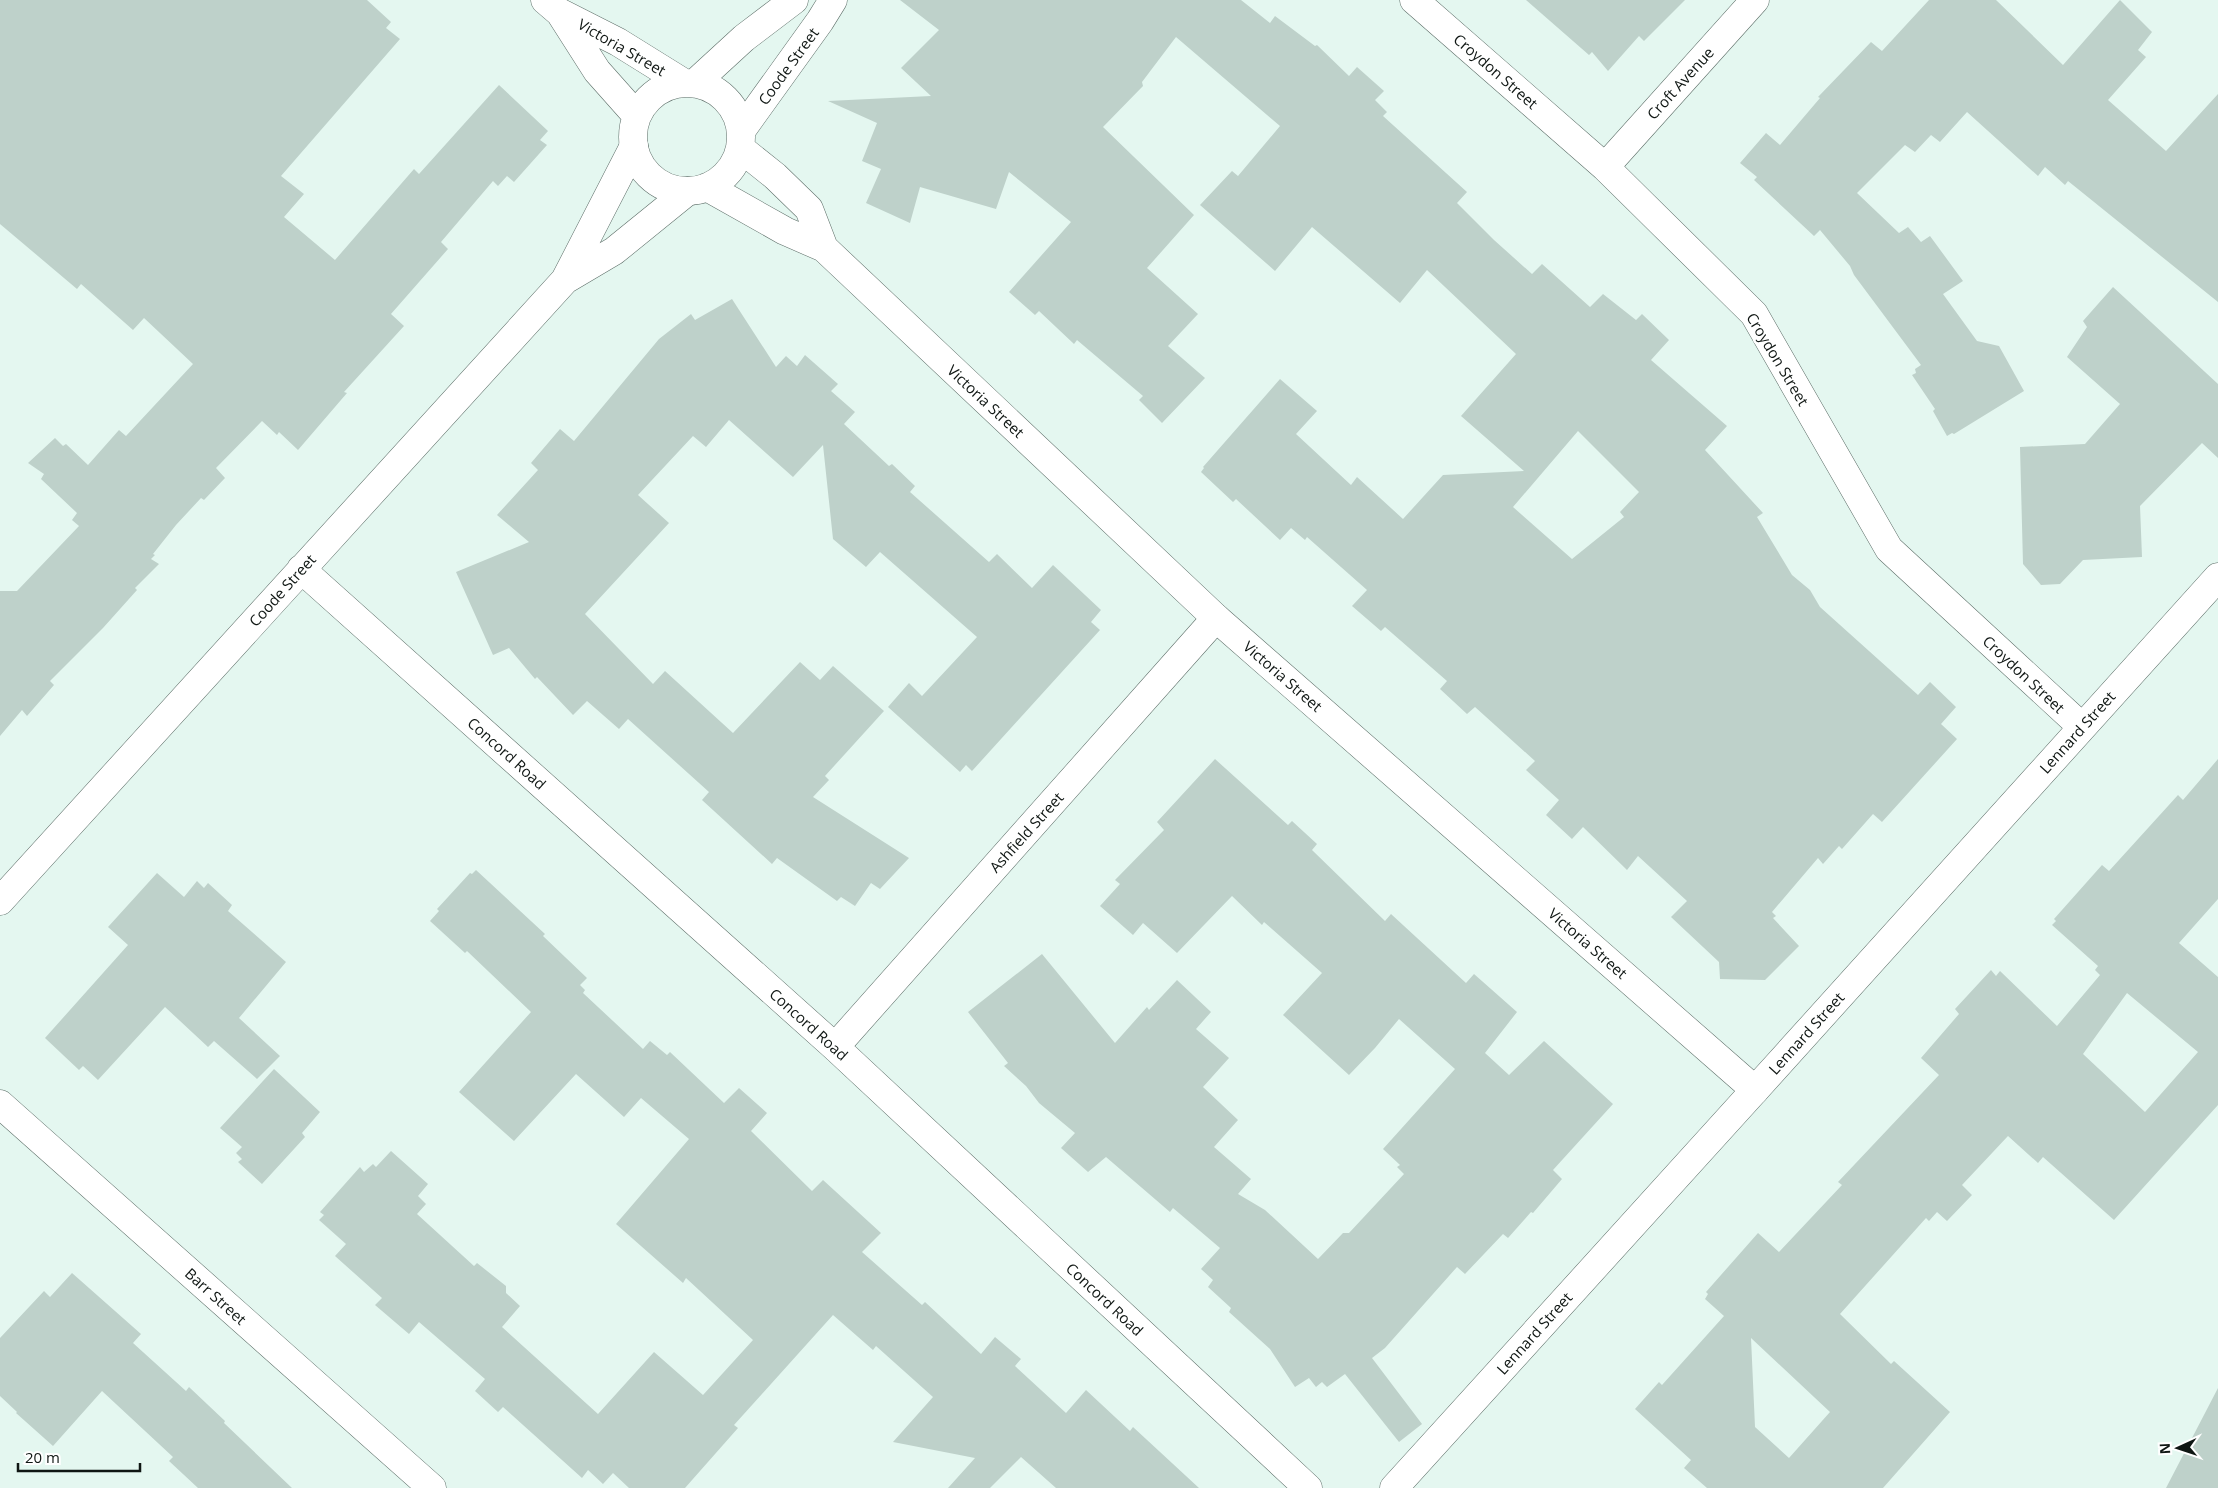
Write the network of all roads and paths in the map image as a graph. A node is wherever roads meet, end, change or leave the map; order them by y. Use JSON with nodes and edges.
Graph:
{"nodes":[{"id":1,"x":794,"y":0,"type":"edge"},
{"id":2,"x":833,"y":0,"type":"edge"},
{"id":3,"x":1414,"y":0,"type":"edge"},
{"id":4,"x":1755,"y":0,"type":"edge"},
{"id":5,"x":552,"y":6,"type":"edge"},
{"id":6,"x":689,"y":83,"type":"junction"},
{"id":7,"x":637,"y":116,"type":"junction"},
{"id":8,"x":740,"y":139,"type":"junction"},
{"id":9,"x":634,"y":146,"type":"junction"},
{"id":10,"x":1605,"y":167,"type":"junction"},
{"id":11,"x":697,"y":189,"type":"junction"},
{"id":12,"x":824,"y":248,"type":"junction"},
{"id":13,"x":565,"y":280,"type":"junction"},
{"id":14,"x":301,"y":569,"type":"junction"},
{"id":15,"x":2218,"y":577,"type":"edge"},
{"id":16,"x":1216,"y":618,"type":"junction"},
{"id":17,"x":2082,"y":727,"type":"junction"},
{"id":18,"x":0,"y":901,"type":"edge"},
{"id":19,"x":836,"y":1047,"type":"junction"},
{"id":20,"x":1755,"y":1090,"type":"junction"},
{"id":21,"x":0,"y":1104,"type":"edge"},
{"id":22,"x":432,"y":1488,"type":"edge"},
{"id":23,"x":1308,"y":1488,"type":"edge"},
{"id":24,"x":1394,"y":1488,"type":"edge"}],
"edges":[{"from":1,"to":6,"type":"street"},
{"from":2,"to":8,"type":"street","name":"Coode Street"},
{"from":3,"to":10,"type":"street","name":"Croydon Street"},
{"from":4,"to":10,"type":"street","name":"Croft Avenue"},
{"from":5,"to":6,"type":"street","name":"Victoria Street"},
{"from":5,"to":7,"type":"street","name":"Victoria Street"},
{"from":6,"to":7,"type":"street"},
{"from":6,"to":8,"type":"street"},
{"from":7,"to":9,"type":"street"},
{"from":8,"to":11,"type":"street"},
{"from":8,"to":12,"type":"street","name":"Victoria Street"},
{"from":9,"to":11,"type":"street"},
{"from":9,"to":13,"type":"street","name":"Coode Street"},
{"from":10,"to":17,"type":"street","name":"Croydon Street"},
{"from":11,"to":12,"type":"street","name":"Victoria Street"},
{"from":11,"to":13,"type":"street","name":"Coode Street"},
{"from":12,"to":16,"type":"street","name":"Victoria Street"},
{"from":13,"to":14,"type":"street","name":"Coode Street"},
{"from":14,"to":18,"type":"street","name":"Coode Street"},
{"from":14,"to":19,"type":"street","name":"Concord Road"},
{"from":15,"to":17,"type":"street","name":"Lennard Street"},
{"from":16,"to":19,"type":"street","name":"Ashfield Street"},
{"from":16,"to":20,"type":"street","name":"Victoria Street"},
{"from":17,"to":20,"type":"street","name":"Lennard Street"},
{"from":19,"to":23,"type":"street","name":"Concord Road"},
{"from":20,"to":24,"type":"street","name":"Lennard Street"},
{"from":21,"to":22,"type":"street","name":"Barr Street"}]}
